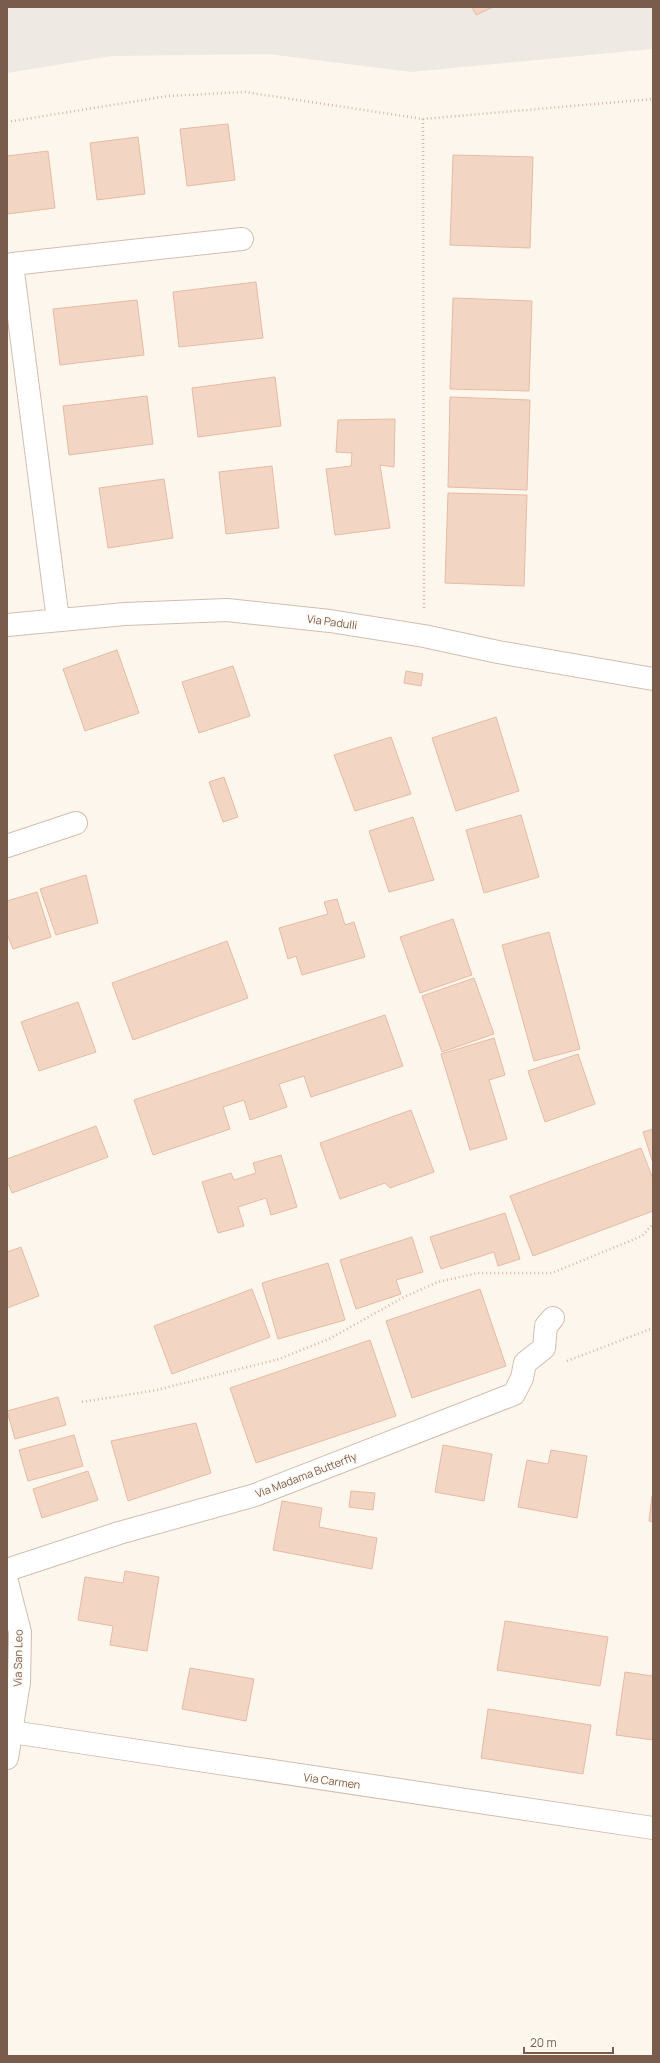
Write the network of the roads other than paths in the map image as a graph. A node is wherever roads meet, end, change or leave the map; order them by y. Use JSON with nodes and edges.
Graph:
{"nodes":[{"id":1,"x":242,"y":239,"type":"dead end"},
{"id":2,"x":58,"y":620,"type":"junction"},
{"id":3,"x":7,"y":625,"type":"edge"},
{"id":4,"x":653,"y":679,"type":"edge"},
{"id":5,"x":76,"y":823,"type":"dead end"},
{"id":6,"x":7,"y":846,"type":"edge"},
{"id":7,"x":553,"y":1318,"type":"dead end"},
{"id":8,"x":7,"y":1570,"type":"edge"},
{"id":9,"x":7,"y":1582,"type":"edge"},
{"id":10,"x":14,"y":1632,"type":"edge"},
{"id":11,"x":12,"y":1732,"type":"junction"},
{"id":12,"x":7,"y":1758,"type":"edge"},
{"id":13,"x":653,"y":1828,"type":"edge"}],
"edges":[{"from":1,"to":2,"type":"street"},
{"from":2,"to":3,"type":"street","name":"Via Padulli"},
{"from":2,"to":4,"type":"street","name":"Via Padulli"},
{"from":5,"to":6,"type":"street"},
{"from":7,"to":8,"type":"street","name":"Via Madama Butterfly"},
{"from":9,"to":10,"type":"street","name":"Via San Leo"},
{"from":10,"to":11,"type":"street","name":"Via San Leo"},
{"from":11,"to":12,"type":"street","name":"Via San Leo"},
{"from":11,"to":13,"type":"street","name":"Via Carmen"}]}
